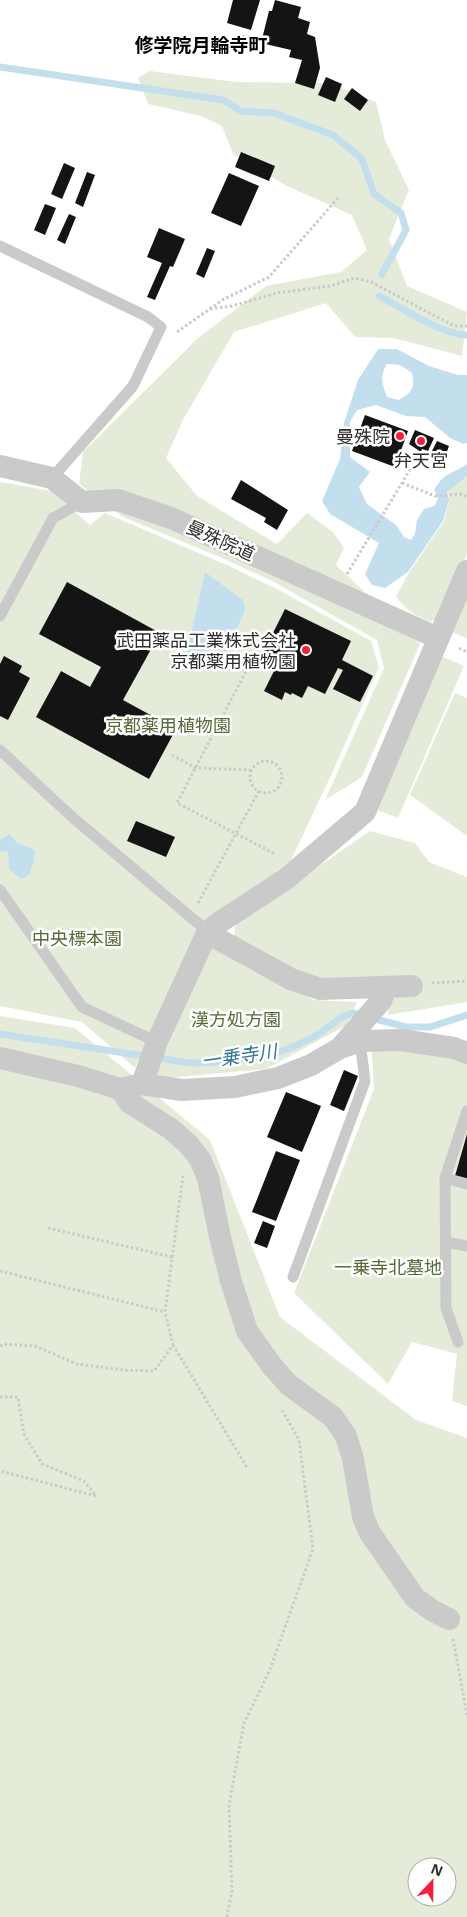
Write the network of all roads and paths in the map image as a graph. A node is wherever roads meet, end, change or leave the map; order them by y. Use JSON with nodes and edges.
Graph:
{"nodes":[{"id":1,"x":338,"y":198,"type":"dead end"},
{"id":2,"x":0,"y":246,"type":"edge"},
{"id":3,"x":210,"y":308,"type":"junction"},
{"id":4,"x":467,"y":326,"type":"edge"},
{"id":5,"x":150,"y":351,"type":"junction"},
{"id":6,"x":0,"y":466,"type":"edge"},
{"id":7,"x":411,"y":468,"type":"dead end"},
{"id":8,"x":52,"y":478,"type":"junction"},
{"id":9,"x":402,"y":483,"type":"junction"},
{"id":10,"x":467,"y":497,"type":"edge"},
{"id":11,"x":82,"y":502,"type":"junction"},
{"id":12,"x":467,"y":571,"type":"edge"},
{"id":13,"x":336,"y":592,"type":"junction"},
{"id":14,"x":0,"y":616,"type":"edge"},
{"id":15,"x":438,"y":638,"type":"junction"},
{"id":16,"x":255,"y":654,"type":"dead end"},
{"id":17,"x":0,"y":750,"type":"edge"},
{"id":18,"x":172,"y":754,"type":"dead end"},
{"id":19,"x":196,"y":768,"type":"junction"},
{"id":20,"x":252,"y":770,"type":"junction"},
{"id":21,"x":259,"y":792,"type":"junction"},
{"id":22,"x":236,"y":834,"type":"junction"},
{"id":23,"x":275,"y":854,"type":"dead end"},
{"id":24,"x":0,"y":890,"type":"edge"},
{"id":25,"x":190,"y":917,"type":"junction"},
{"id":26,"x":207,"y":933,"type":"junction"},
{"id":27,"x":467,"y":981,"type":"edge"},
{"id":28,"x":412,"y":986,"type":"joint"},
{"id":29,"x":384,"y":994,"type":"junction"},
{"id":30,"x":353,"y":1038,"type":"junction"},
{"id":31,"x":157,"y":1042,"type":"junction"},
{"id":32,"x":467,"y":1053,"type":"edge"},
{"id":33,"x":0,"y":1058,"type":"edge"},
{"id":34,"x":131,"y":1087,"type":"junction"},
{"id":35,"x":467,"y":1112,"type":"edge"},
{"id":36,"x":188,"y":1144,"type":"junction"},
{"id":37,"x":445,"y":1178,"type":"junction"},
{"id":38,"x":467,"y":1184,"type":"edge"},
{"id":39,"x":48,"y":1228,"type":"dead end"},
{"id":40,"x":446,"y":1242,"type":"junction"},
{"id":41,"x":467,"y":1246,"type":"edge"},
{"id":42,"x":172,"y":1257,"type":"junction"},
{"id":43,"x":0,"y":1271,"type":"edge"},
{"id":44,"x":293,"y":1277,"type":"dead end"},
{"id":45,"x":165,"y":1312,"type":"junction"},
{"id":46,"x":458,"y":1342,"type":"dead end"},
{"id":47,"x":172,"y":1345,"type":"junction"},
{"id":48,"x":0,"y":1346,"type":"edge"},
{"id":49,"x":0,"y":1397,"type":"edge"},
{"id":50,"x":280,"y":1406,"type":"dead end"},
{"id":51,"x":248,"y":1469,"type":"dead end"},
{"id":52,"x":0,"y":1471,"type":"edge"},
{"id":53,"x":449,"y":1619,"type":"joint"},
{"id":54,"x":467,"y":1715,"type":"edge"},
{"id":55,"x":227,"y":1917,"type":"edge"}],
"edges":[{"from":1,"to":3,"type":"path"},
{"from":2,"to":5,"type":"lane"},
{"from":3,"to":4,"type":"path"},
{"from":3,"to":5,"type":"path"},
{"from":5,"to":8,"type":"lane"},
{"from":6,"to":8,"type":"street"},
{"from":7,"to":9,"type":"path"},
{"from":8,"to":11,"type":"street"},
{"from":9,"to":10,"type":"path"},
{"from":9,"to":13,"type":"path"},
{"from":11,"to":13,"type":"street","name":"曼殊院道"},
{"from":11,"to":14,"type":"lane"},
{"from":12,"to":15,"type":"street"},
{"from":13,"to":15,"type":"street","name":"曼殊院道"},
{"from":15,"to":26,"type":"street"},
{"from":16,"to":19,"type":"path"},
{"from":17,"to":25,"type":"lane"},
{"from":18,"to":19,"type":"path"},
{"from":19,"to":20,"type":"path"},
{"from":19,"to":22,"type":"path"},
{"from":20,"to":21,"type":"path"},
{"from":20,"to":21,"type":"path"},
{"from":21,"to":22,"type":"path"},
{"from":22,"to":23,"type":"path"},
{"from":22,"to":25,"type":"path"},
{"from":24,"to":31,"type":"lane"},
{"from":25,"to":26,"type":"lane"},
{"from":26,"to":29,"type":"street"},
{"from":26,"to":31,"type":"street"},
{"from":27,"to":28,"type":"path"},
{"from":28,"to":29,"type":"street"},
{"from":29,"to":30,"type":"street"},
{"from":30,"to":32,"type":"street"},
{"from":30,"to":34,"type":"street"},
{"from":30,"to":44,"type":"lane"},
{"from":31,"to":34,"type":"street"},
{"from":33,"to":34,"type":"street"},
{"from":34,"to":36,"type":"street"},
{"from":35,"to":37,"type":"lane"},
{"from":36,"to":42,"type":"path"},
{"from":36,"to":53,"type":"street"},
{"from":37,"to":38,"type":"lane"},
{"from":37,"to":40,"type":"lane"},
{"from":39,"to":42,"type":"path"},
{"from":40,"to":41,"type":"lane"},
{"from":40,"to":46,"type":"lane"},
{"from":42,"to":45,"type":"path"},
{"from":43,"to":45,"type":"path"},
{"from":45,"to":47,"type":"path"},
{"from":47,"to":48,"type":"path"},
{"from":47,"to":51,"type":"path"},
{"from":49,"to":52,"type":"path"},
{"from":50,"to":55,"type":"path"},
{"from":53,"to":54,"type":"path"}]}
